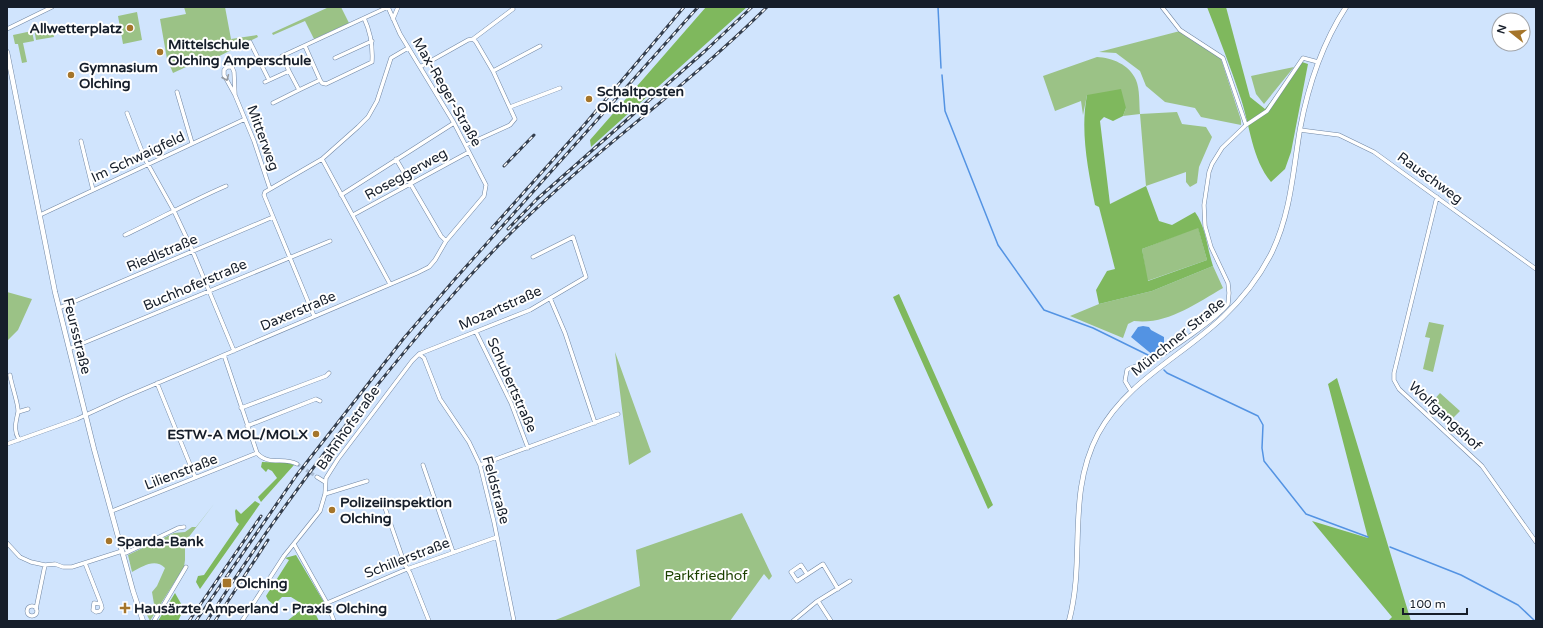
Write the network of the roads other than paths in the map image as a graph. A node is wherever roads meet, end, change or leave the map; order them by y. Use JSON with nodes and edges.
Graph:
{"nodes":[{"id":1,"x":52,"y":7,"type":"edge"},
{"id":2,"x":388,"y":7,"type":"edge"},
{"id":3,"x":398,"y":7,"type":"edge"},
{"id":4,"x":1162,"y":7,"type":"edge"},
{"id":5,"x":1346,"y":7,"type":"edge"},
{"id":6,"x":513,"y":9,"type":"dead end"},
{"id":7,"x":364,"y":18,"type":"junction"},
{"id":8,"x":393,"y":19,"type":"junction"},
{"id":9,"x":7,"y":29,"type":"edge"},
{"id":10,"x":473,"y":39,"type":"junction"},
{"id":11,"x":372,"y":41,"type":"junction"},
{"id":12,"x":250,"y":42,"type":"dead end"},
{"id":13,"x":304,"y":46,"type":"junction"},
{"id":14,"x":540,"y":46,"type":"dead end"},
{"id":15,"x":408,"y":48,"type":"junction"},
{"id":16,"x":7,"y":52,"type":"edge"},
{"id":17,"x":335,"y":58,"type":"dead end"},
{"id":18,"x":1318,"y":62,"type":"junction"},
{"id":19,"x":420,"y":67,"type":"junction"},
{"id":20,"x":289,"y":71,"type":"junction"},
{"id":21,"x":493,"y":72,"type":"junction"},
{"id":22,"x":320,"y":80,"type":"junction"},
{"id":23,"x":560,"y":88,"type":"dead end"},
{"id":24,"x":299,"y":90,"type":"junction"},
{"id":25,"x":177,"y":92,"type":"dead end"},
{"id":26,"x":235,"y":95,"type":"junction"},
{"id":27,"x":273,"y":103,"type":"dead end"},
{"id":28,"x":510,"y":106,"type":"junction"},
{"id":29,"x":127,"y":113,"type":"dead end"},
{"id":30,"x":245,"y":119,"type":"junction"},
{"id":31,"x":454,"y":123,"type":"junction"},
{"id":32,"x":1246,"y":125,"type":"junction"},
{"id":33,"x":1300,"y":130,"type":"junction"},
{"id":34,"x":81,"y":141,"type":"dead end"},
{"id":35,"x":192,"y":144,"type":"junction"},
{"id":36,"x":466,"y":145,"type":"junction"},
{"id":37,"x":469,"y":152,"type":"junction"},
{"id":38,"x":322,"y":159,"type":"junction"},
{"id":39,"x":396,"y":159,"type":"junction"},
{"id":40,"x":148,"y":164,"type":"junction"},
{"id":41,"x":412,"y":184,"type":"junction"},
{"id":42,"x":226,"y":186,"type":"dead end"},
{"id":43,"x":487,"y":187,"type":"joint"},
{"id":44,"x":270,"y":189,"type":"junction"},
{"id":45,"x":94,"y":190,"type":"junction"},
{"id":46,"x":341,"y":195,"type":"junction"},
{"id":47,"x":1437,"y":197,"type":"junction"},
{"id":48,"x":174,"y":211,"type":"junction"},
{"id":49,"x":40,"y":215,"type":"junction"},
{"id":50,"x":353,"y":215,"type":"junction"},
{"id":51,"x":273,"y":217,"type":"junction"},
{"id":52,"x":125,"y":235,"type":"dead end"},
{"id":53,"x":330,"y":241,"type":"dead end"},
{"id":54,"x":446,"y":242,"type":"junction"},
{"id":55,"x":193,"y":252,"type":"junction"},
{"id":56,"x":289,"y":257,"type":"junction"},
{"id":57,"x":533,"y":257,"type":"dead end"},
{"id":58,"x":1536,"y":269,"type":"edge"},
{"id":59,"x":390,"y":284,"type":"junction"},
{"id":60,"x":209,"y":291,"type":"junction"},
{"id":61,"x":550,"y":298,"type":"junction"},
{"id":62,"x":59,"y":308,"type":"junction"},
{"id":63,"x":314,"y":316,"type":"junction"},
{"id":64,"x":476,"y":332,"type":"junction"},
{"id":65,"x":69,"y":349,"type":"junction"},
{"id":66,"x":234,"y":351,"type":"junction"},
{"id":67,"x":420,"y":354,"type":"junction"},
{"id":68,"x":224,"y":355,"type":"junction"},
{"id":69,"x":329,"y":373,"type":"dead end"},
{"id":70,"x":10,"y":375,"type":"dead end"},
{"id":71,"x":157,"y":383,"type":"junction"},
{"id":72,"x":1131,"y":391,"type":"junction"},
{"id":73,"x":320,"y":402,"type":"dead end"},
{"id":74,"x":241,"y":408,"type":"junction"},
{"id":75,"x":28,"y":409,"type":"dead end"},
{"id":76,"x":18,"y":412,"type":"junction"},
{"id":77,"x":618,"y":414,"type":"dead end"},
{"id":78,"x":85,"y":415,"type":"junction"},
{"id":79,"x":595,"y":424,"type":"junction"},
{"id":80,"x":247,"y":426,"type":"junction"},
{"id":81,"x":19,"y":440,"type":"junction"},
{"id":82,"x":7,"y":444,"type":"edge"},
{"id":83,"x":528,"y":448,"type":"junction"},
{"id":84,"x":257,"y":453,"type":"junction"},
{"id":85,"x":297,"y":464,"type":"tunnel mouth"},
{"id":86,"x":423,"y":465,"type":"dead end"},
{"id":87,"x":480,"y":465,"type":"junction"},
{"id":88,"x":317,"y":477,"type":"tunnel mouth"},
{"id":89,"x":195,"y":478,"type":"junction"},
{"id":90,"x":367,"y":481,"type":"dead end"},
{"id":91,"x":325,"y":482,"type":"junction"},
{"id":92,"x":325,"y":494,"type":"junction"},
{"id":93,"x":384,"y":505,"type":"dead end"},
{"id":94,"x":112,"y":511,"type":"junction"},
{"id":95,"x":184,"y":527,"type":"dead end"},
{"id":96,"x":497,"y":537,"type":"junction"},
{"id":97,"x":1536,"y":542,"type":"edge"},
{"id":98,"x":294,"y":544,"type":"junction"},
{"id":99,"x":8,"y":546,"type":"edge"},
{"id":100,"x":124,"y":552,"type":"junction"},
{"id":101,"x":453,"y":552,"type":"junction"},
{"id":102,"x":85,"y":563,"type":"junction"},
{"id":103,"x":45,"y":565,"type":"junction"},
{"id":104,"x":186,"y":567,"type":"dead end"},
{"id":105,"x":407,"y":569,"type":"junction"},
{"id":106,"x":807,"y":574,"type":"junction"},
{"id":107,"x":850,"y":581,"type":"dead end"},
{"id":108,"x":838,"y":589,"type":"junction"},
{"id":109,"x":818,"y":601,"type":"junction"},
{"id":110,"x":327,"y":603,"type":"junction"},
{"id":111,"x":101,"y":604,"type":"dead end"},
{"id":112,"x":36,"y":609,"type":"dead end"},
{"id":113,"x":142,"y":621,"type":"edge"},
{"id":114,"x":154,"y":621,"type":"edge"},
{"id":115,"x":242,"y":621,"type":"edge"},
{"id":116,"x":334,"y":621,"type":"edge"},
{"id":117,"x":429,"y":621,"type":"edge"},
{"id":118,"x":514,"y":621,"type":"edge"},
{"id":119,"x":793,"y":621,"type":"edge"},
{"id":120,"x":831,"y":621,"type":"edge"},
{"id":121,"x":1069,"y":621,"type":"edge"}],
"edges":[{"from":1,"to":9,"type":"street"},
{"from":2,"to":7,"type":"street"},
{"from":2,"to":8,"type":"street","name":"Max-Reger-Straße"},
{"from":3,"to":8,"type":"street"},
{"from":4,"to":32,"type":"street"},
{"from":5,"to":18,"type":"main road","name":"Münchner Straße"},
{"from":6,"to":10,"type":"street"},
{"from":7,"to":11,"type":"street"},
{"from":7,"to":13,"type":"street"},
{"from":8,"to":15,"type":"street","name":"Max-Reger-Straße"},
{"from":10,"to":19,"type":"street"},
{"from":10,"to":21,"type":"street"},
{"from":11,"to":17,"type":"street"},
{"from":11,"to":22,"type":"street"},
{"from":12,"to":20,"type":"street"},
{"from":13,"to":20,"type":"street"},
{"from":13,"to":22,"type":"street"},
{"from":14,"to":21,"type":"street"},
{"from":15,"to":19,"type":"street","name":"Max-Reger-Straße"},
{"from":15,"to":38,"type":"street"},
{"from":16,"to":49,"type":"main road","name":"Feursstraße"},
{"from":18,"to":32,"type":"street"},
{"from":18,"to":33,"type":"main road","name":"Münchner Straße"},
{"from":19,"to":31,"type":"street","name":"Max-Reger-Straße"},
{"from":20,"to":24,"type":"street"},
{"from":21,"to":28,"type":"street"},
{"from":22,"to":24,"type":"street"},
{"from":23,"to":28,"type":"street"},
{"from":24,"to":27,"type":"street"},
{"from":25,"to":35,"type":"street"},
{"from":26,"to":26,"type":"street","name":"Mitterweg","one_way":true},
{"from":26,"to":30,"type":"street","name":"Mitterweg"},
{"from":28,"to":36,"type":"street"},
{"from":29,"to":40,"type":"street"},
{"from":30,"to":35,"type":"street","name":"Im Schwaigfeld"},
{"from":30,"to":44,"type":"street","name":"Mitterweg"},
{"from":31,"to":36,"type":"street","name":"Max-Reger-Straße"},
{"from":31,"to":39,"type":"street"},
{"from":32,"to":72,"type":"street"},
{"from":33,"to":47,"type":"street","name":"Rauschweg"},
{"from":33,"to":72,"type":"main road","name":"Münchner Straße"},
{"from":34,"to":45,"type":"street"},
{"from":35,"to":40,"type":"street","name":"Im Schwaigfeld"},
{"from":36,"to":37,"type":"street","name":"Max-Reger-Straße"},
{"from":37,"to":41,"type":"street","name":"Roseggerweg"},
{"from":37,"to":43,"type":"street","name":"Max-Reger-Straße"},
{"from":38,"to":44,"type":"street"},
{"from":38,"to":46,"type":"street"},
{"from":39,"to":41,"type":"street"},
{"from":39,"to":46,"type":"street"},
{"from":40,"to":45,"type":"street","name":"Im Schwaigfeld"},
{"from":40,"to":48,"type":"street"},
{"from":41,"to":50,"type":"street","name":"Roseggerweg"},
{"from":41,"to":54,"type":"street"},
{"from":42,"to":48,"type":"street"},
{"from":43,"to":54,"type":"street","name":"Daxerstraße"},
{"from":44,"to":51,"type":"street"},
{"from":45,"to":49,"type":"street","name":"Im Schwaigfeld"},
{"from":46,"to":50,"type":"street"},
{"from":47,"to":58,"type":"street","name":"Rauschweg"},
{"from":47,"to":97,"type":"street","name":"Wolfgangshof"},
{"from":48,"to":52,"type":"street"},
{"from":48,"to":55,"type":"street"},
{"from":49,"to":62,"type":"main road","name":"Feursstraße"},
{"from":50,"to":59,"type":"street"},
{"from":51,"to":55,"type":"street","name":"Riedlstraße"},
{"from":51,"to":56,"type":"street"},
{"from":53,"to":56,"type":"street","name":"Buchhoferstraße"},
{"from":54,"to":59,"type":"street","name":"Daxerstraße"},
{"from":55,"to":60,"type":"street"},
{"from":55,"to":62,"type":"street","name":"Riedlstraße"},
{"from":56,"to":60,"type":"street","name":"Buchhoferstraße"},
{"from":56,"to":63,"type":"street"},
{"from":57,"to":61,"type":"street","name":"Mozartstraße"},
{"from":59,"to":63,"type":"street","name":"Daxerstraße"},
{"from":60,"to":65,"type":"street","name":"Buchhoferstraße"},
{"from":60,"to":66,"type":"street"},
{"from":61,"to":64,"type":"street","name":"Mozartstraße"},
{"from":61,"to":79,"type":"street"},
{"from":62,"to":65,"type":"main road","name":"Feursstraße"},
{"from":63,"to":66,"type":"street","name":"Daxerstraße"},
{"from":64,"to":67,"type":"street","name":"Mozartstraße"},
{"from":64,"to":83,"type":"street","name":"Schubertstraße"},
{"from":65,"to":78,"type":"main road","name":"Feursstraße"},
{"from":66,"to":68,"type":"street","name":"Daxerstraße"},
{"from":67,"to":87,"type":"street","name":"Feldstraße"},
{"from":67,"to":91,"type":"street","name":"Bahnhofstraße"},
{"from":68,"to":71,"type":"street","name":"Daxerstraße"},
{"from":68,"to":74,"type":"street"},
{"from":69,"to":74,"type":"street"},
{"from":70,"to":76,"type":"street"},
{"from":71,"to":78,"type":"street","name":"Daxerstraße"},
{"from":71,"to":89,"type":"street"},
{"from":72,"to":121,"type":"main road","name":"Münchner Straße"},
{"from":73,"to":80,"type":"street"},
{"from":74,"to":80,"type":"street"},
{"from":75,"to":76,"type":"street"},
{"from":76,"to":81,"type":"street"},
{"from":77,"to":79,"type":"street"},
{"from":78,"to":81,"type":"street","name":"Daxerstraße"},
{"from":78,"to":94,"type":"main road","name":"Feursstraße"},
{"from":79,"to":83,"type":"street"},
{"from":80,"to":84,"type":"street"},
{"from":81,"to":82,"type":"street","name":"Daxerstraße"},
{"from":83,"to":87,"type":"street"},
{"from":84,"to":85,"type":"street"},
{"from":84,"to":89,"type":"street","name":"Lilienstraße"},
{"from":86,"to":101,"type":"street"},
{"from":87,"to":96,"type":"street","name":"Feldstraße"},
{"from":88,"to":91,"type":"street"},
{"from":89,"to":94,"type":"street","name":"Lilienstraße"},
{"from":90,"to":92,"type":"street"},
{"from":91,"to":92,"type":"street","name":"Bahnhofstraße"},
{"from":92,"to":98,"type":"street","name":"Bahnhofstraße"},
{"from":93,"to":105,"type":"street"},
{"from":94,"to":100,"type":"main road","name":"Feursstraße"},
{"from":95,"to":100,"type":"street"},
{"from":96,"to":101,"type":"street","name":"Schillerstraße"},
{"from":96,"to":118,"type":"street","name":"Feldstraße"},
{"from":98,"to":110,"type":"street"},
{"from":98,"to":115,"type":"street","name":"Bahnhofstraße"},
{"from":99,"to":103,"type":"street"},
{"from":100,"to":102,"type":"street"},
{"from":100,"to":113,"type":"main road","name":"Feursstraße"},
{"from":101,"to":105,"type":"street","name":"Schillerstraße"},
{"from":102,"to":103,"type":"street"},
{"from":102,"to":111,"type":"street"},
{"from":103,"to":112,"type":"street"},
{"from":104,"to":114,"type":"street"},
{"from":105,"to":110,"type":"street","name":"Schillerstraße"},
{"from":105,"to":117,"type":"street"},
{"from":106,"to":106,"type":"street"},
{"from":106,"to":108,"type":"street"},
{"from":107,"to":108,"type":"street"},
{"from":108,"to":109,"type":"street"},
{"from":109,"to":119,"type":"street"},
{"from":109,"to":120,"type":"street"},
{"from":110,"to":116,"type":"street"}]}
